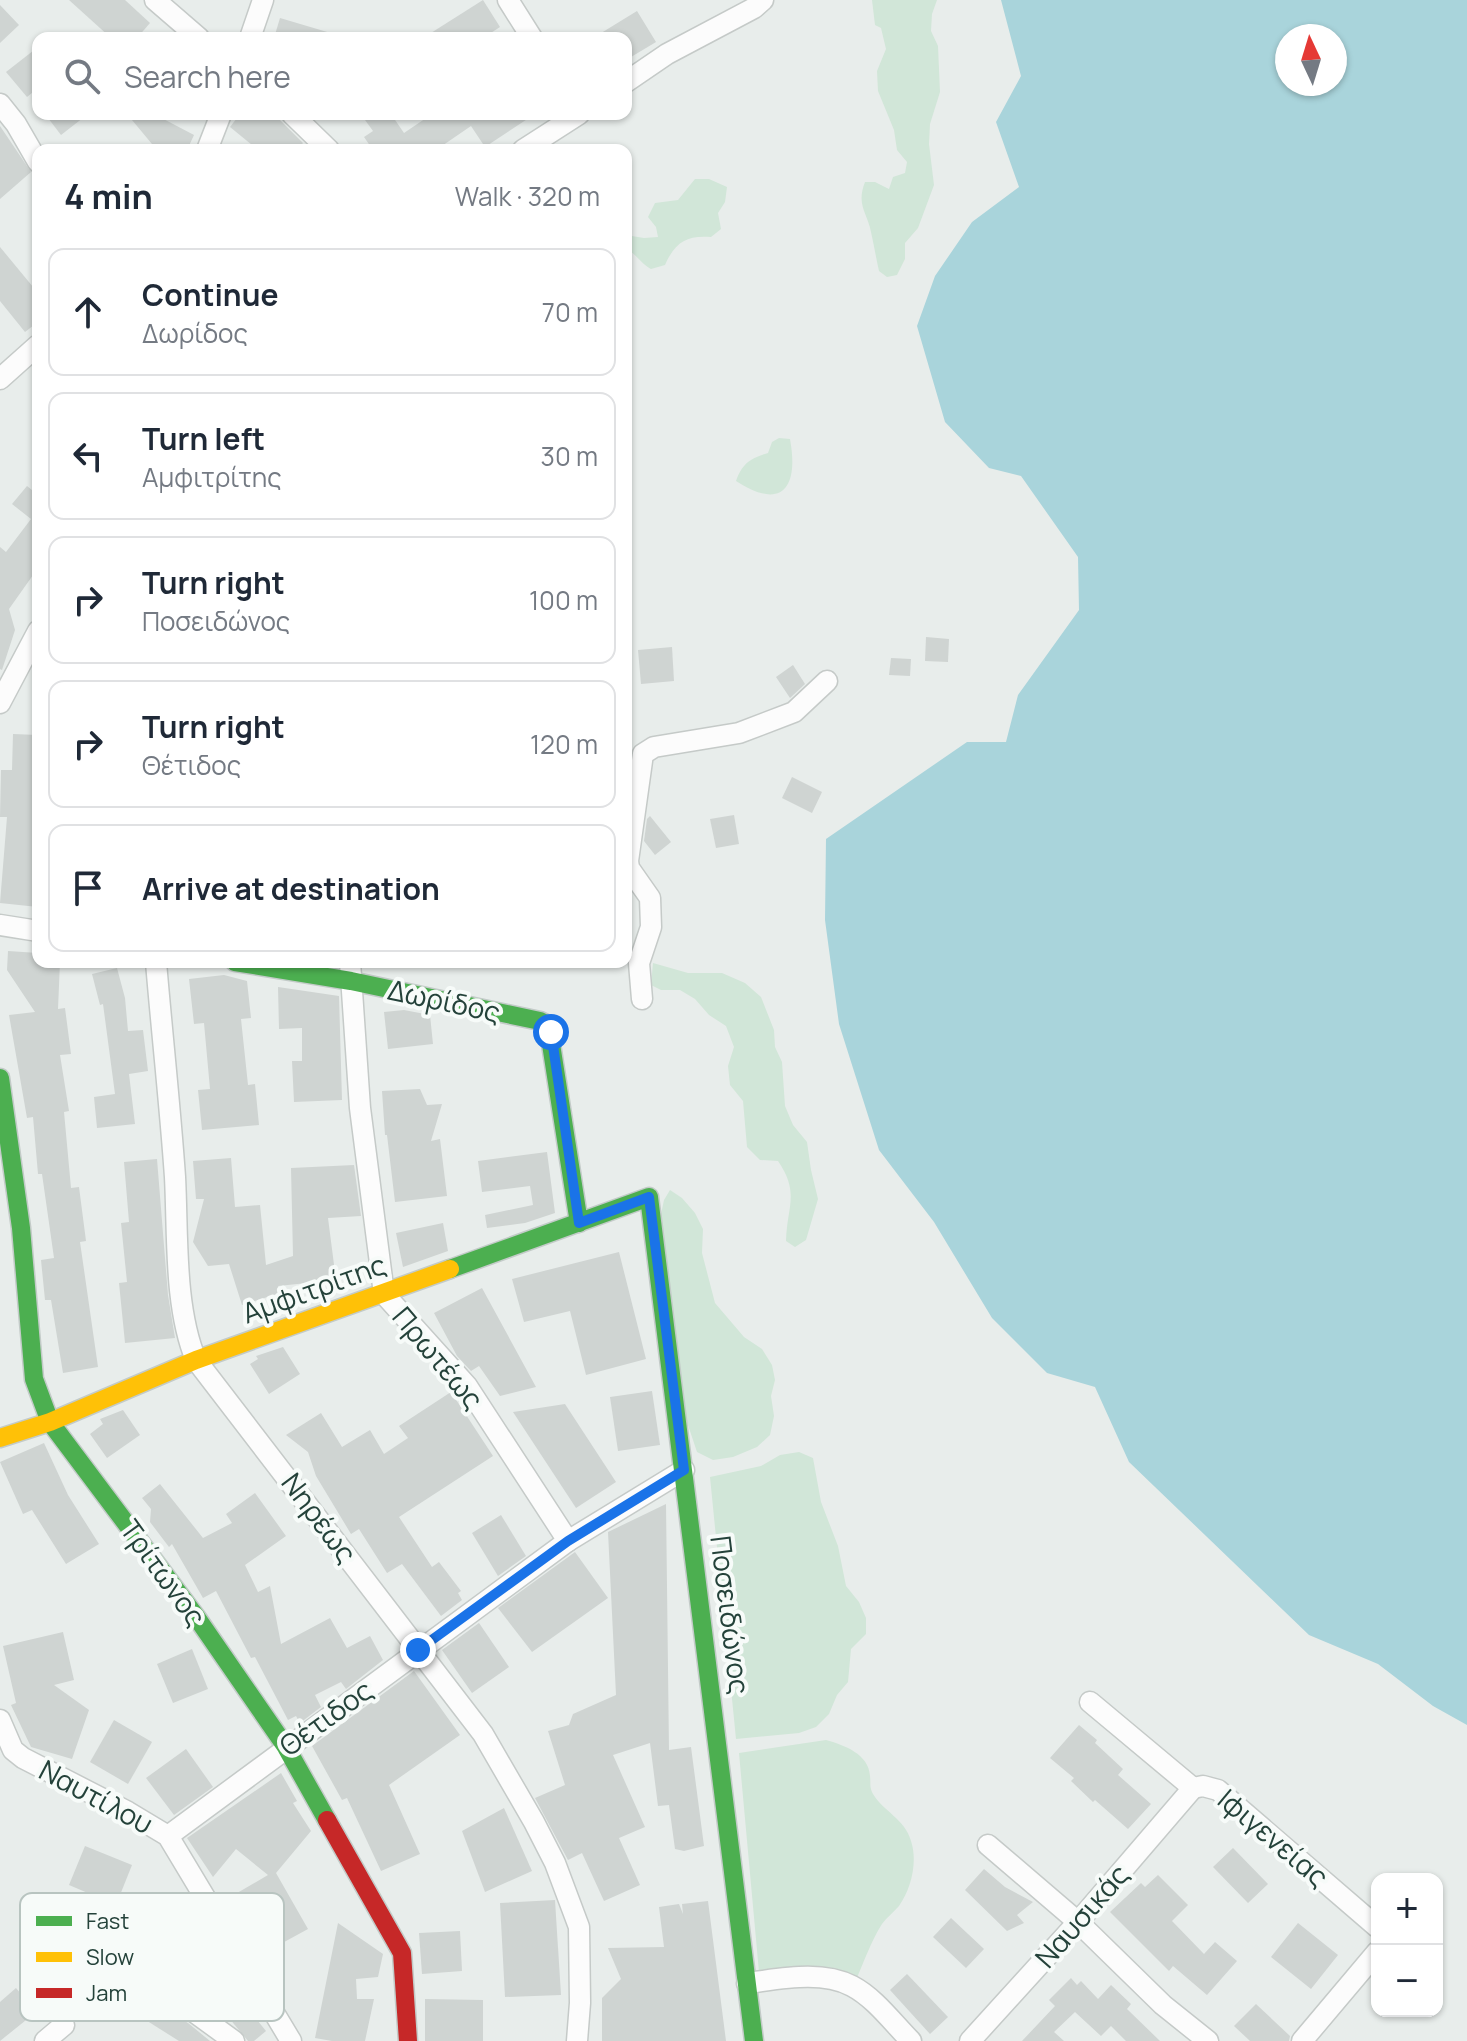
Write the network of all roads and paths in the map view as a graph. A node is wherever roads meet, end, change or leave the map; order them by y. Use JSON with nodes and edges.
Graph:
{"nodes":[{"id":1,"x":155,"y":0,"type":"edge"},
{"id":2,"x":263,"y":0,"type":"edge"},
{"id":3,"x":508,"y":0,"type":"edge"},
{"id":4,"x":763,"y":0,"type":"edge"},
{"id":5,"x":192,"y":32,"type":"edge"},
{"id":6,"x":252,"y":32,"type":"edge"},
{"id":7,"x":528,"y":32,"type":"edge"},
{"id":8,"x":632,"y":78,"type":"edge"},
{"id":9,"x":0,"y":104,"type":"edge"},
{"id":10,"x":219,"y":120,"type":"edge"},
{"id":11,"x":298,"y":120,"type":"edge"},
{"id":12,"x":570,"y":120,"type":"edge"},
{"id":13,"x":209,"y":144,"type":"edge"},
{"id":14,"x":323,"y":144,"type":"edge"},
{"id":15,"x":532,"y":144,"type":"edge"},
{"id":16,"x":32,"y":152,"type":"edge"},
{"id":17,"x":32,"y":350,"type":"edge"},
{"id":18,"x":0,"y":379,"type":"edge"},
{"id":19,"x":32,"y":642,"type":"edge"},
{"id":20,"x":827,"y":681,"type":"dead end"},
{"id":21,"x":0,"y":703,"type":"edge"},
{"id":22,"x":632,"y":832,"type":"edge"},
{"id":23,"x":632,"y":872,"type":"edge"},
{"id":24,"x":0,"y":925,"type":"edge"},
{"id":25,"x":32,"y":930,"type":"edge"},
{"id":26,"x":157,"y":968,"type":"edge"},
{"id":27,"x":304,"y":968,"type":"edge"},
{"id":28,"x":350,"y":972,"type":"edge"},
{"id":29,"x":642,"y":999,"type":"dead end"},
{"id":30,"x":0,"y":1078,"type":"edge"},
{"id":31,"x":649,"y":1197,"type":"joint"},
{"id":32,"x":579,"y":1223,"type":"junction"},
{"id":33,"x":384,"y":1294,"type":"junction"},
{"id":34,"x":196,"y":1360,"type":"junction"},
{"id":35,"x":50,"y":1422,"type":"junction"},
{"id":36,"x":0,"y":1438,"type":"edge"},
{"id":37,"x":684,"y":1470,"type":"junction"},
{"id":38,"x":568,"y":1541,"type":"junction"},
{"id":39,"x":418,"y":1650,"type":"junction"},
{"id":40,"x":1090,"y":1702,"type":"dead end"},
{"id":41,"x":0,"y":1720,"type":"edge"},
{"id":42,"x":286,"y":1747,"type":"junction"},
{"id":43,"x":1193,"y":1788,"type":"junction"},
{"id":44,"x":168,"y":1836,"type":"junction"},
{"id":45,"x":988,"y":1845,"type":"dead end"},
{"id":46,"x":202,"y":1893,"type":"edge"},
{"id":47,"x":1078,"y":1922,"type":"junction"},
{"id":48,"x":1371,"y":1922,"type":"edge"},
{"id":49,"x":1371,"y":1960,"type":"edge"},
{"id":50,"x":747,"y":1983,"type":"junction"},
{"id":51,"x":206,"y":2021,"type":"edge"},
{"id":52,"x":279,"y":2021,"type":"edge"},
{"id":53,"x":64,"y":2025,"type":"dead end"},
{"id":54,"x":45,"y":2041,"type":"edge"},
{"id":55,"x":234,"y":2041,"type":"edge"},
{"id":56,"x":291,"y":2041,"type":"edge"},
{"id":57,"x":408,"y":2041,"type":"edge"},
{"id":58,"x":577,"y":2041,"type":"edge"},
{"id":59,"x":754,"y":2041,"type":"edge"},
{"id":60,"x":911,"y":2041,"type":"edge"},
{"id":61,"x":970,"y":2041,"type":"edge"},
{"id":62,"x":1208,"y":2041,"type":"edge"},
{"id":63,"x":1302,"y":2041,"type":"edge"}],
"edges":[{"from":1,"to":5,"type":"street"},
{"from":2,"to":6,"type":"street"},
{"from":3,"to":7,"type":"street"},
{"from":4,"to":8,"type":"street"},
{"from":9,"to":16,"type":"street"},
{"from":10,"to":13,"type":"street"},
{"from":11,"to":14,"type":"street"},
{"from":12,"to":15,"type":"street"},
{"from":17,"to":18,"type":"street"},
{"from":19,"to":21,"type":"street"},
{"from":20,"to":22,"type":"street"},
{"from":23,"to":29,"type":"street"},
{"from":24,"to":25,"type":"street"},
{"from":26,"to":34,"type":"street","name":"Νηρέως"},
{"from":27,"to":28,"type":"street","name":"Δωρίδος"},
{"from":28,"to":32,"type":"street","name":"Δωρίδος"},
{"from":28,"to":33,"type":"street","name":"Πρωτέως"},
{"from":30,"to":35,"type":"street","name":"Τρίτωνος"},
{"from":31,"to":32,"type":"street","name":"Αμφιτρίτης"},
{"from":31,"to":37,"type":"street","name":"Ποσειδώνος"},
{"from":32,"to":33,"type":"street","name":"Αμφιτρίτης"},
{"from":33,"to":34,"type":"street","name":"Αμφιτρίτης"},
{"from":33,"to":38,"type":"street","name":"Πρωτέως"},
{"from":34,"to":35,"type":"street","name":"Αμφιτρίτης"},
{"from":34,"to":39,"type":"street","name":"Νηρέως"},
{"from":35,"to":36,"type":"street","name":"Αμφιτρίτης"},
{"from":35,"to":42,"type":"street","name":"Τρίτωνος"},
{"from":37,"to":38,"type":"street","name":"Θέτιδος"},
{"from":37,"to":50,"type":"street","name":"Ποσειδώνος"},
{"from":38,"to":39,"type":"street","name":"Θέτιδος"},
{"from":39,"to":42,"type":"street","name":"Θέτιδος"},
{"from":39,"to":58,"type":"street","name":"Νηρέως"},
{"from":40,"to":43,"type":"street","name":"Ιφιγενείας"},
{"from":41,"to":44,"type":"street","name":"Ναυτίλου"},
{"from":42,"to":44,"type":"street","name":"Θέτιδος"},
{"from":42,"to":57,"type":"street","name":"Τρίτωνος"},
{"from":43,"to":47,"type":"street","name":"Ναυσικάς"},
{"from":43,"to":48,"type":"street","name":"Ιφιγενείας"},
{"from":44,"to":46,"type":"street","name":"Ναυτίλου"},
{"from":45,"to":47,"type":"street"},
{"from":47,"to":61,"type":"street","name":"Ναυσικάς"},
{"from":47,"to":62,"type":"street"},
{"from":49,"to":63,"type":"street"},
{"from":50,"to":59,"type":"street","name":"Ποσειδώνος"},
{"from":50,"to":60,"type":"street"},
{"from":51,"to":55,"type":"street"},
{"from":52,"to":56,"type":"street","name":"Ναυτίλου"},
{"from":53,"to":54,"type":"street"}]}
